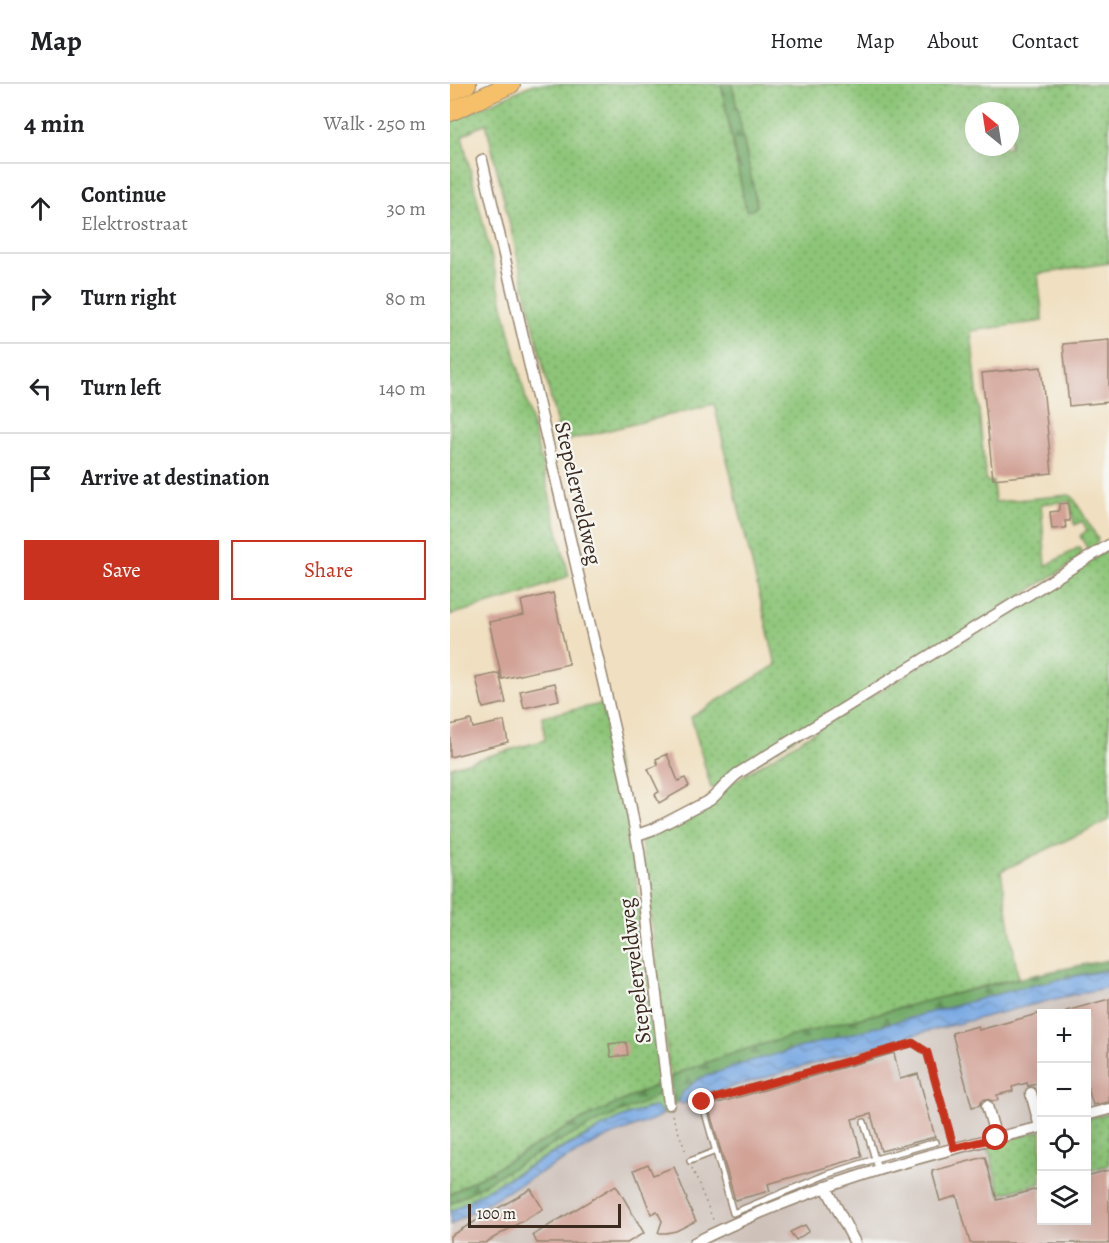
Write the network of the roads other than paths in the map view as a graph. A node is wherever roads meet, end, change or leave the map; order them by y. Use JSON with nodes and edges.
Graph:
{"nodes":[{"id":1,"x":511,"y":84,"type":"edge"},
{"id":2,"x":450,"y":112,"type":"edge"},
{"id":3,"x":482,"y":160,"type":"dead end"},
{"id":4,"x":1109,"y":545,"type":"edge"},
{"id":5,"x":637,"y":835,"type":"junction"},
{"id":6,"x":1031,"y":1092,"type":"dead end"},
{"id":7,"x":1037,"y":1102,"type":"edge"},
{"id":8,"x":669,"y":1104,"type":"dead end"},
{"id":9,"x":987,"y":1106,"type":"dead end"},
{"id":10,"x":1109,"y":1109,"type":"edge"},
{"id":11,"x":1091,"y":1114,"type":"edge"},
{"id":12,"x":864,"y":1122,"type":"dead end"},
{"id":13,"x":1037,"y":1128,"type":"edge"},
{"id":14,"x":996,"y":1138,"type":"junction"},
{"id":15,"x":936,"y":1142,"type":"dead end"},
{"id":16,"x":954,"y":1148,"type":"junction"},
{"id":17,"x":716,"y":1150,"type":"junction"},
{"id":18,"x":916,"y":1153,"type":"junction"},
{"id":19,"x":690,"y":1161,"type":"dead end"},
{"id":20,"x":876,"y":1164,"type":"junction"},
{"id":21,"x":826,"y":1175,"type":"junction"},
{"id":22,"x":826,"y":1187,"type":"junction"},
{"id":23,"x":789,"y":1196,"type":"junction"},
{"id":24,"x":694,"y":1243,"type":"edge"},
{"id":25,"x":855,"y":1243,"type":"edge"}],
"edges":[{"from":1,"to":2,"type":"highway"},
{"from":3,"to":5,"type":"street","name":"Stepelerveldweg"},
{"from":4,"to":5,"type":"street"},
{"from":5,"to":8,"type":"street","name":"Stepelerveldweg"},
{"from":6,"to":7,"type":"street"},
{"from":9,"to":14,"type":"street"},
{"from":10,"to":11,"type":"street"},
{"from":12,"to":20,"type":"lane"},
{"from":13,"to":14,"type":"street"},
{"from":14,"to":16,"type":"street"},
{"from":15,"to":18,"type":"lane"},
{"from":16,"to":17,"type":"lane"},
{"from":16,"to":18,"type":"street"},
{"from":17,"to":19,"type":"lane"},
{"from":17,"to":23,"type":"lane"},
{"from":18,"to":20,"type":"street"},
{"from":20,"to":21,"type":"lane"},
{"from":20,"to":22,"type":"street"},
{"from":21,"to":22,"type":"lane"},
{"from":21,"to":23,"type":"lane"},
{"from":22,"to":23,"type":"street"},
{"from":22,"to":25,"type":"street"},
{"from":23,"to":24,"type":"street"}]}
